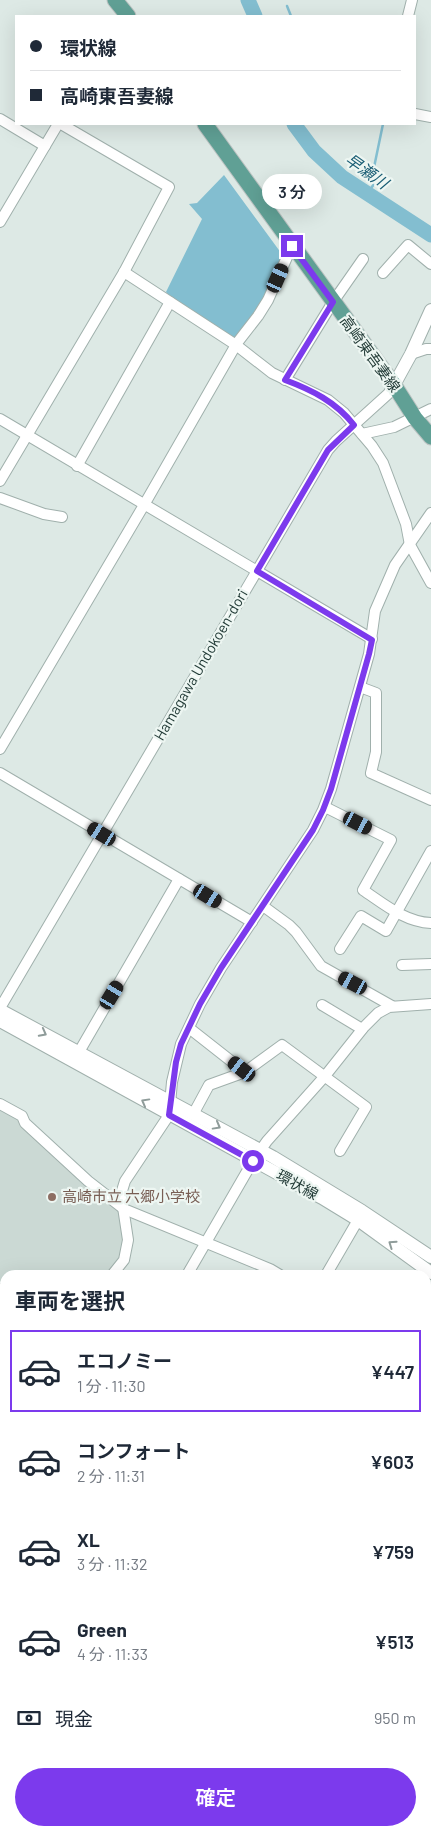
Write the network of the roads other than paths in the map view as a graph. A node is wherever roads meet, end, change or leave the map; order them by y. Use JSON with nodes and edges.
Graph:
{"nodes":[{"id":1,"x":116,"y":0,"type":"edge"},
{"id":2,"x":412,"y":0,"type":"edge"},
{"id":3,"x":125,"y":15,"type":"edge"},
{"id":4,"x":408,"y":15,"type":"edge"},
{"id":5,"x":416,"y":114,"type":"edge"},
{"id":6,"x":431,"y":117,"type":"edge"},
{"id":7,"x":0,"y":119,"type":"edge"},
{"id":8,"x":58,"y":125,"type":"edge"},
{"id":9,"x":61,"y":125,"type":"edge"},
{"id":10,"x":206,"y":125,"type":"edge"},
{"id":11,"x":45,"y":146,"type":"junction"},
{"id":12,"x":0,"y":222,"type":"edge"},
{"id":13,"x":292,"y":246,"type":"junction"},
{"id":14,"x":363,"y":259,"type":"dead end"},
{"id":15,"x":431,"y":264,"type":"edge"},
{"id":16,"x":124,"y":272,"type":"junction"},
{"id":17,"x":383,"y":273,"type":"dead end"},
{"id":18,"x":170,"y":302,"type":"junction"},
{"id":19,"x":333,"y":302,"type":"junction"},
{"id":20,"x":431,"y":310,"type":"edge"},
{"id":21,"x":236,"y":345,"type":"junction"},
{"id":22,"x":431,"y":349,"type":"edge"},
{"id":23,"x":411,"y":354,"type":"junction"},
{"id":24,"x":285,"y":380,"type":"junction"},
{"id":25,"x":394,"y":385,"type":"junction"},
{"id":26,"x":431,"y":408,"type":"edge"},
{"id":27,"x":415,"y":418,"type":"junction"},
{"id":28,"x":0,"y":419,"type":"edge"},
{"id":29,"x":354,"y":425,"type":"junction"},
{"id":30,"x":26,"y":434,"type":"junction"},
{"id":31,"x":362,"y":434,"type":"junction"},
{"id":32,"x":431,"y":437,"type":"edge"},
{"id":33,"x":77,"y":466,"type":"junction"},
{"id":34,"x":0,"y":481,"type":"edge"},
{"id":35,"x":0,"y":498,"type":"edge"},
{"id":36,"x":144,"y":505,"type":"junction"},
{"id":37,"x":431,"y":512,"type":"edge"},
{"id":38,"x":62,"y":517,"type":"dead end"},
{"id":39,"x":410,"y":545,"type":"junction"},
{"id":40,"x":257,"y":571,"type":"junction"},
{"id":41,"x":431,"y":583,"type":"edge"},
{"id":42,"x":372,"y":640,"type":"junction"},
{"id":43,"x":360,"y":687,"type":"junction"},
{"id":44,"x":0,"y":749,"type":"edge"},
{"id":45,"x":0,"y":772,"type":"edge"},
{"id":46,"x":431,"y":800,"type":"edge"},
{"id":47,"x":325,"y":807,"type":"junction"},
{"id":48,"x":102,"y":834,"type":"junction"},
{"id":49,"x":431,"y":851,"type":"edge"},
{"id":50,"x":179,"y":879,"type":"junction"},
{"id":51,"x":263,"y":906,"type":"junction"},
{"id":52,"x":397,"y":912,"type":"junction"},
{"id":53,"x":252,"y":922,"type":"junction"},
{"id":54,"x":431,"y":923,"type":"edge"},
{"id":55,"x":340,"y":949,"type":"dead end"},
{"id":56,"x":431,"y":964,"type":"edge"},
{"id":57,"x":402,"y":965,"type":"dead end"},
{"id":58,"x":431,"y":1004,"type":"edge"},
{"id":59,"x":322,"y":1005,"type":"dead end"},
{"id":60,"x":392,"y":1006,"type":"junction"},
{"id":61,"x":0,"y":1009,"type":"edge"},
{"id":62,"x":0,"y":1021,"type":"edge"},
{"id":63,"x":189,"y":1028,"type":"junction"},
{"id":64,"x":362,"y":1029,"type":"junction"},
{"id":65,"x":78,"y":1052,"type":"junction"},
{"id":66,"x":245,"y":1072,"type":"junction"},
{"id":67,"x":325,"y":1076,"type":"junction"},
{"id":68,"x":170,"y":1101,"type":"junction"},
{"id":69,"x":0,"y":1104,"type":"edge"},
{"id":70,"x":196,"y":1109,"type":"dead end"},
{"id":71,"x":169,"y":1115,"type":"junction"},
{"id":72,"x":340,"y":1152,"type":"dead end"},
{"id":73,"x":257,"y":1156,"type":"junction"},
{"id":74,"x":124,"y":1210,"type":"junction"},
{"id":75,"x":358,"y":1220,"type":"junction"},
{"id":76,"x":206,"y":1241,"type":"junction"},
{"id":77,"x":431,"y":1257,"type":"edge"},
{"id":78,"x":116,"y":1270,"type":"edge"},
{"id":79,"x":190,"y":1270,"type":"edge"},
{"id":80,"x":272,"y":1270,"type":"edge"},
{"id":81,"x":329,"y":1270,"type":"edge"},
{"id":82,"x":427,"y":1270,"type":"edge"}],
"edges":[{"from":1,"to":3,"type":"main road"},
{"from":2,"to":4,"type":"street"},
{"from":5,"to":6,"type":"street"},
{"from":7,"to":11,"type":"street"},
{"from":8,"to":11,"type":"street"},
{"from":9,"to":16,"type":"street"},
{"from":10,"to":13,"type":"main road","name":"高崎東吾妻線"},
{"from":11,"to":12,"type":"street"},
{"from":13,"to":19,"type":"main road","name":"高崎東吾妻線"},
{"from":13,"to":21,"type":"street"},
{"from":14,"to":19,"type":"street"},
{"from":15,"to":17,"type":"street"},
{"from":16,"to":18,"type":"street"},
{"from":16,"to":30,"type":"street"},
{"from":18,"to":21,"type":"street"},
{"from":18,"to":33,"type":"street"},
{"from":19,"to":24,"type":"street"},
{"from":19,"to":25,"type":"main road","name":"高崎東吾妻線"},
{"from":20,"to":23,"type":"street","name":"Hamagawa Undokoen-dori"},
{"from":21,"to":24,"type":"street"},
{"from":21,"to":36,"type":"street"},
{"from":22,"to":23,"type":"street"},
{"from":23,"to":25,"type":"street","name":"Hamagawa Undokoen-dori"},
{"from":24,"to":29,"type":"street"},
{"from":25,"to":27,"type":"main road","name":"高崎東吾妻線"},
{"from":25,"to":29,"type":"street","name":"Hamagawa Undokoen-dori"},
{"from":26,"to":27,"type":"street"},
{"from":27,"to":31,"type":"street"},
{"from":27,"to":32,"type":"main road","name":"高崎東吾妻線"},
{"from":28,"to":30,"type":"street"},
{"from":29,"to":31,"type":"street"},
{"from":29,"to":40,"type":"street","name":"Hamagawa Undokoen-dori"},
{"from":30,"to":33,"type":"street"},
{"from":30,"to":34,"type":"street"},
{"from":31,"to":39,"type":"street"},
{"from":33,"to":36,"type":"street"},
{"from":35,"to":38,"type":"street"},
{"from":36,"to":40,"type":"street"},
{"from":36,"to":44,"type":"street"},
{"from":37,"to":39,"type":"street"},
{"from":39,"to":41,"type":"street"},
{"from":39,"to":42,"type":"street"},
{"from":40,"to":42,"type":"street"},
{"from":40,"to":48,"type":"street","name":"Hamagawa Undokoen-dori"},
{"from":42,"to":43,"type":"street"},
{"from":43,"to":46,"type":"street"},
{"from":43,"to":47,"type":"street"},
{"from":45,"to":48,"type":"street"},
{"from":47,"to":51,"type":"street"},
{"from":47,"to":52,"type":"street"},
{"from":48,"to":50,"type":"street"},
{"from":48,"to":61,"type":"street","name":"Hamagawa Undokoen-dori"},
{"from":49,"to":52,"type":"street"},
{"from":50,"to":53,"type":"street"},
{"from":50,"to":65,"type":"street"},
{"from":51,"to":53,"type":"street"},
{"from":51,"to":60,"type":"street"},
{"from":52,"to":54,"type":"street"},
{"from":52,"to":55,"type":"street"},
{"from":53,"to":63,"type":"street"},
{"from":56,"to":57,"type":"street"},
{"from":58,"to":60,"type":"street"},
{"from":59,"to":64,"type":"street"},
{"from":60,"to":64,"type":"street"},
{"from":61,"to":65,"type":"street","name":"環状線","one_way":true},
{"from":71,"to":62,"type":"street","name":"環状線","one_way":true},
{"from":63,"to":66,"type":"street"},
{"from":63,"to":68,"type":"street"},
{"from":64,"to":67,"type":"street"},
{"from":65,"to":68,"type":"street","name":"環状線"},
{"from":66,"to":67,"type":"street"},
{"from":66,"to":70,"type":"street"},
{"from":67,"to":72,"type":"street"},
{"from":67,"to":73,"type":"street"},
{"from":68,"to":71,"type":"street"},
{"from":68,"to":73,"type":"street","name":"環状線","one_way":true},
{"from":69,"to":74,"type":"street"},
{"from":71,"to":73,"type":"street","name":"環状線"},
{"from":71,"to":74,"type":"street"},
{"from":73,"to":75,"type":"street","name":"環状線"},
{"from":73,"to":76,"type":"street"},
{"from":73,"to":77,"type":"street","name":"環状線"},
{"from":74,"to":76,"type":"street"},
{"from":74,"to":78,"type":"street"},
{"from":75,"to":81,"type":"street"},
{"from":82,"to":75,"type":"street","name":"環状線","one_way":true},
{"from":76,"to":79,"type":"street"},
{"from":76,"to":80,"type":"street"}]}
